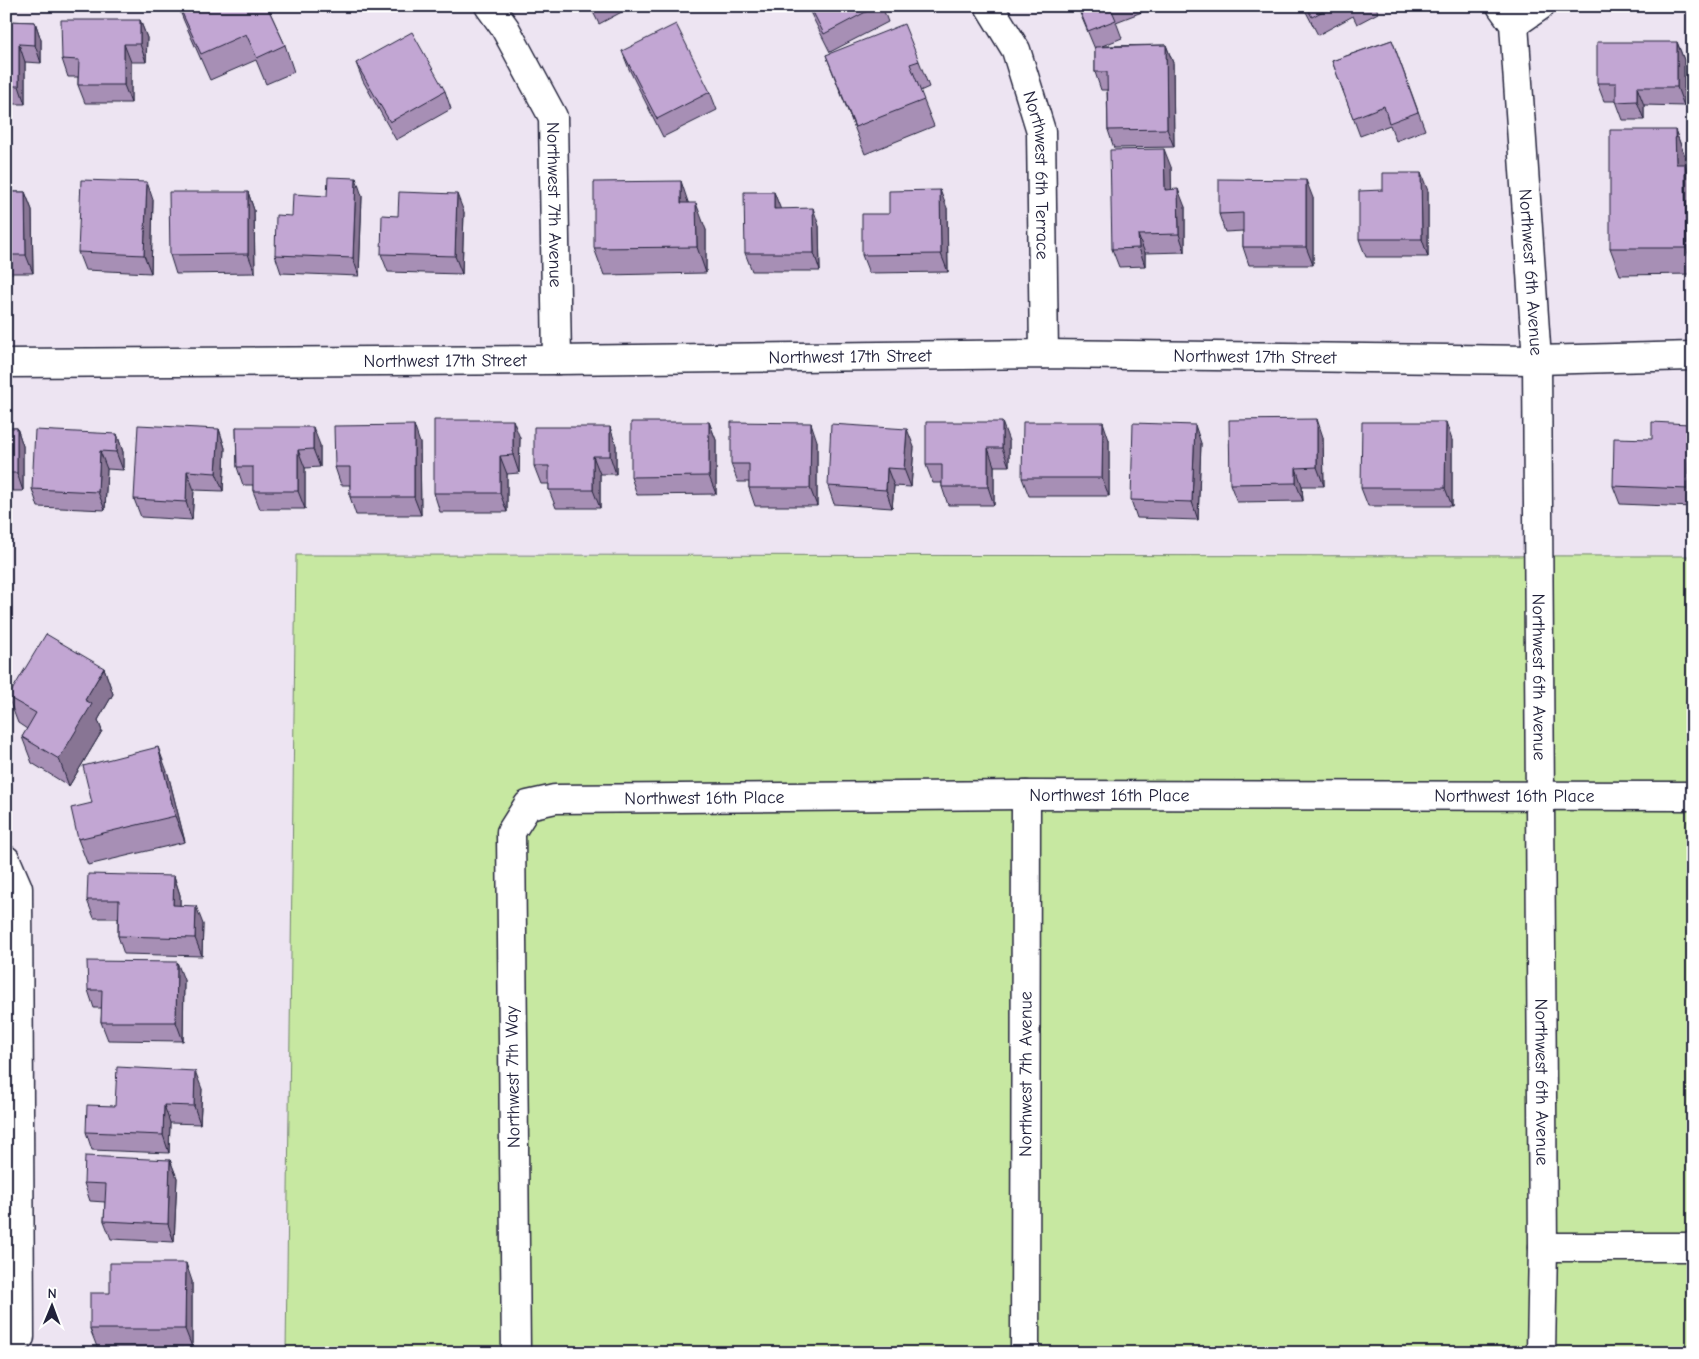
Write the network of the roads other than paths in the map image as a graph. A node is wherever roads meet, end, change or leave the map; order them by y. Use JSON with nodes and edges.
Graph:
{"nodes":[{"id":1,"x":489,"y":6,"type":"edge"},
{"id":2,"x":989,"y":6,"type":"edge"},
{"id":3,"x":1540,"y":6,"type":"edge"},
{"id":4,"x":1508,"y":15,"type":"edge"},
{"id":5,"x":1044,"y":354,"type":"junction"},
{"id":6,"x":1693,"y":356,"type":"edge"},
{"id":7,"x":557,"y":360,"type":"junction"},
{"id":8,"x":1537,"y":360,"type":"junction"},
{"id":9,"x":6,"y":363,"type":"edge"},
{"id":10,"x":1026,"y":795,"type":"junction"},
{"id":11,"x":1539,"y":796,"type":"junction"},
{"id":12,"x":1693,"y":796,"type":"edge"},
{"id":13,"x":528,"y":806,"type":"joint"},
{"id":14,"x":7,"y":861,"type":"edge"},
{"id":15,"x":1543,"y":1247,"type":"junction"},
{"id":16,"x":1693,"y":1247,"type":"edge"},
{"id":17,"x":7,"y":1353,"type":"edge"},
{"id":18,"x":516,"y":1353,"type":"edge"},
{"id":19,"x":1025,"y":1353,"type":"edge"},
{"id":20,"x":1541,"y":1353,"type":"edge"}],
"edges":[{"from":1,"to":7,"type":"street","name":"Northwest 7th Avenue"},
{"from":2,"to":5,"type":"street","name":"Northwest 6th Terrace"},
{"from":3,"to":4,"type":"street"},
{"from":4,"to":8,"type":"street","name":"Northwest 6th Avenue"},
{"from":5,"to":7,"type":"street","name":"Northwest 17th Street"},
{"from":5,"to":8,"type":"street","name":"Northwest 17th Street"},
{"from":6,"to":8,"type":"street","name":"Northwest 17th Street"},
{"from":7,"to":9,"type":"street","name":"Northwest 17th Street"},
{"from":8,"to":11,"type":"street","name":"Northwest 6th Avenue"},
{"from":10,"to":11,"type":"street","name":"Northwest 16th Place"},
{"from":10,"to":13,"type":"street","name":"Northwest 16th Place"},
{"from":10,"to":19,"type":"street","name":"Northwest 7th Avenue"},
{"from":11,"to":12,"type":"street","name":"Northwest 16th Place"},
{"from":11,"to":15,"type":"street","name":"Northwest 6th Avenue"},
{"from":13,"to":18,"type":"street","name":"Northwest 7th Way"},
{"from":14,"to":17,"type":"street"},
{"from":15,"to":16,"type":"street"},
{"from":15,"to":20,"type":"street","name":"Northwest 6th Avenue"}]}
